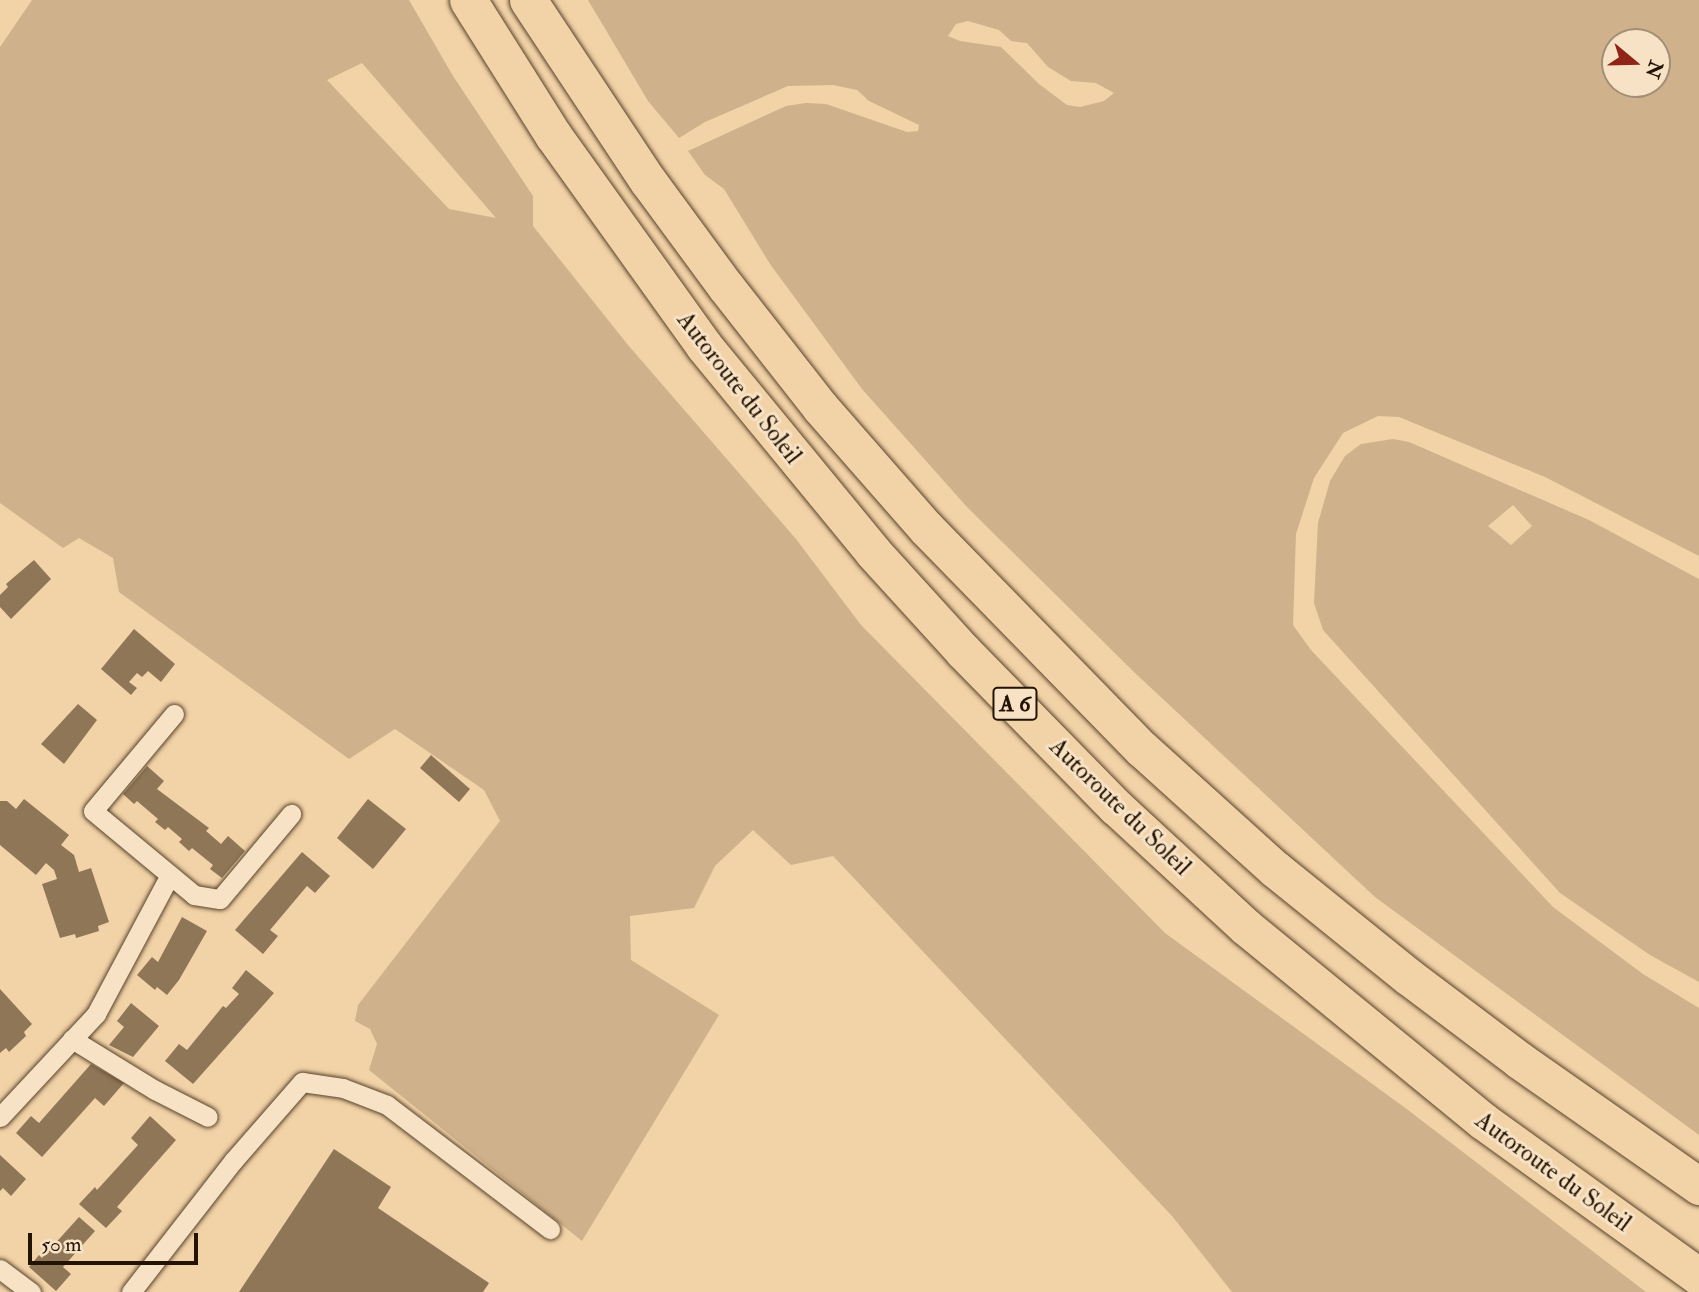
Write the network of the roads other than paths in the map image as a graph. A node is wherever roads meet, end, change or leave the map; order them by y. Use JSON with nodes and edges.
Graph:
{"nodes":[{"id":1,"x":468,"y":0,"type":"edge"},
{"id":2,"x":528,"y":0,"type":"edge"},
{"id":3,"x":174,"y":714,"type":"dead end"},
{"id":4,"x":292,"y":814,"type":"dead end"},
{"id":5,"x":170,"y":875,"type":"junction"},
{"id":6,"x":72,"y":1039,"type":"junction"},
{"id":7,"x":0,"y":1117,"type":"edge"},
{"id":8,"x":208,"y":1117,"type":"dead end"},
{"id":9,"x":1699,"y":1186,"type":"edge"},
{"id":10,"x":550,"y":1229,"type":"dead end"},
{"id":11,"x":0,"y":1269,"type":"edge"},
{"id":12,"x":1699,"y":1277,"type":"edge"},
{"id":13,"x":31,"y":1292,"type":"edge"},
{"id":14,"x":131,"y":1292,"type":"edge"}],
"edges":[{"from":1,"to":12,"type":"highway","name":"Autoroute du Soleil","number":"A 6"},
{"from":2,"to":9,"type":"highway","number":"A 6"},
{"from":3,"to":5,"type":"street"},
{"from":4,"to":5,"type":"street"},
{"from":5,"to":6,"type":"street"},
{"from":6,"to":7,"type":"street"},
{"from":6,"to":8,"type":"street"},
{"from":10,"to":14,"type":"street"},
{"from":11,"to":13,"type":"street"}]}
